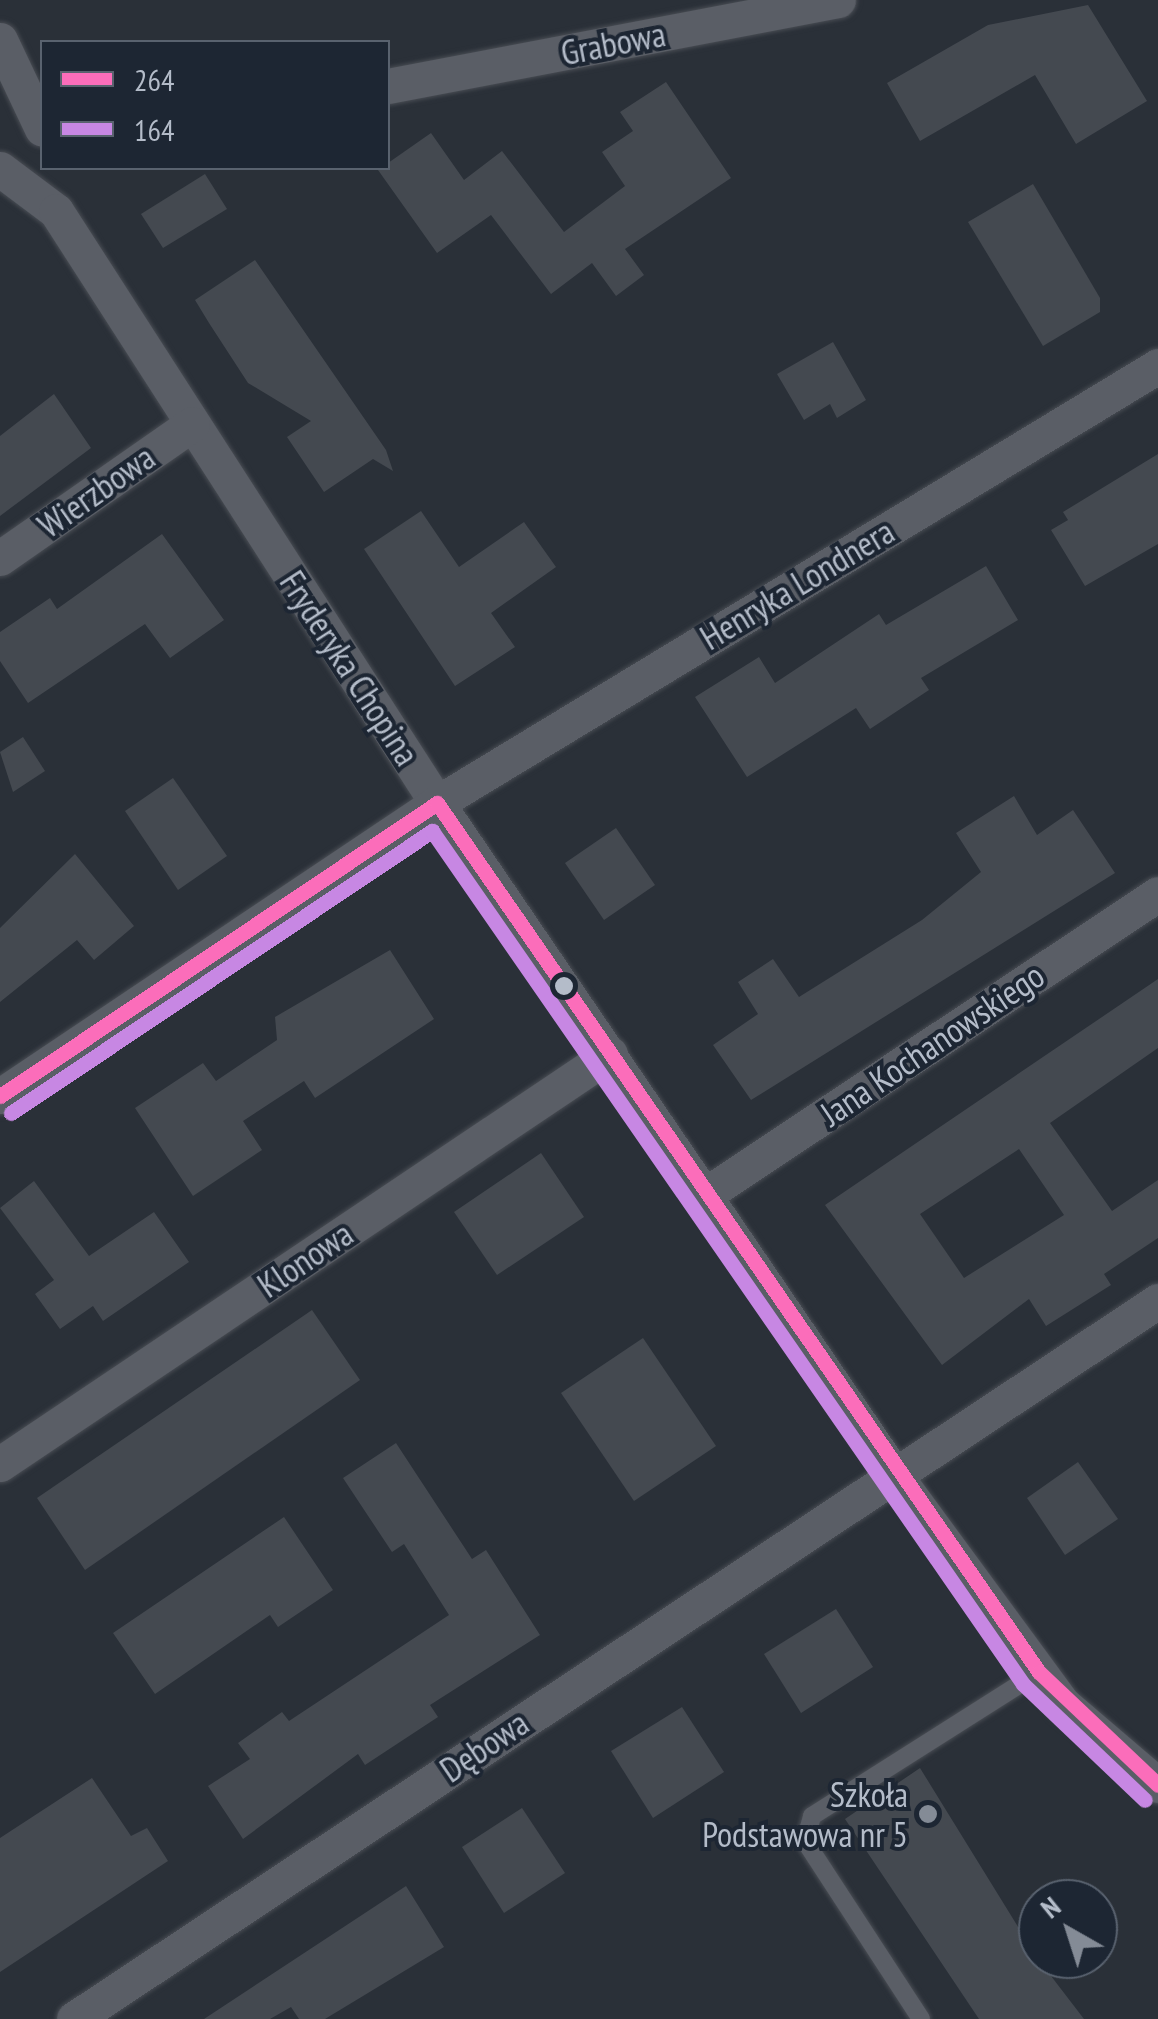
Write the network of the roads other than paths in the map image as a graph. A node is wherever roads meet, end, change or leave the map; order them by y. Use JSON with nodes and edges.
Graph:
{"nodes":[{"id":1,"x":838,"y":0,"type":"edge"},
{"id":2,"x":0,"y":40,"type":"edge"},
{"id":3,"x":390,"y":86,"type":"edge"},
{"id":4,"x":40,"y":125,"type":"edge"},
{"id":5,"x":0,"y":169,"type":"edge"},
{"id":6,"x":49,"y":170,"type":"edge"},
{"id":7,"x":56,"y":211,"type":"junction"},
{"id":8,"x":1158,"y":366,"type":"edge"},
{"id":9,"x":192,"y":424,"type":"junction"},
{"id":10,"x":0,"y":558,"type":"edge"},
{"id":11,"x":437,"y":803,"type":"junction"},
{"id":12,"x":1158,"y":894,"type":"edge"},
{"id":13,"x":610,"y":1054,"type":"junction"},
{"id":14,"x":0,"y":1096,"type":"edge"},
{"id":15,"x":706,"y":1194,"type":"junction"},
{"id":16,"x":1158,"y":1301,"type":"edge"},
{"id":17,"x":0,"y":1464,"type":"edge"},
{"id":18,"x":894,"y":1474,"type":"junction"},
{"id":19,"x":1039,"y":1672,"type":"junction"},
{"id":20,"x":1158,"y":1785,"type":"edge"},
{"id":21,"x":74,"y":2019,"type":"edge"},
{"id":22,"x":921,"y":2019,"type":"edge"}],
"edges":[{"from":1,"to":3,"type":"street","name":"Grabowa"},
{"from":2,"to":4,"type":"street"},
{"from":5,"to":7,"type":"street","name":"Fryderyka Chopina"},
{"from":6,"to":7,"type":"street","name":"Fryderyka Chopina"},
{"from":7,"to":9,"type":"street","name":"Fryderyka Chopina"},
{"from":8,"to":11,"type":"street","name":"Henryka Londnera"},
{"from":9,"to":10,"type":"street","name":"Wierzbowa"},
{"from":9,"to":11,"type":"street","name":"Fryderyka Chopina"},
{"from":11,"to":13,"type":"street","name":"Fryderyka Chopina"},
{"from":11,"to":14,"type":"street","name":"Henryka Londnera"},
{"from":12,"to":15,"type":"street","name":"Jana Kochanowskiego"},
{"from":13,"to":15,"type":"street","name":"Fryderyka Chopina"},
{"from":13,"to":17,"type":"street","name":"Klonowa"},
{"from":15,"to":18,"type":"street","name":"Fryderyka Chopina"},
{"from":16,"to":18,"type":"street","name":"Dębowa"},
{"from":18,"to":19,"type":"street","name":"Fryderyka Chopina"},
{"from":18,"to":21,"type":"street","name":"Dębowa"},
{"from":19,"to":20,"type":"street","name":"Fryderyka Chopina"},
{"from":19,"to":22,"type":"lane"}]}
